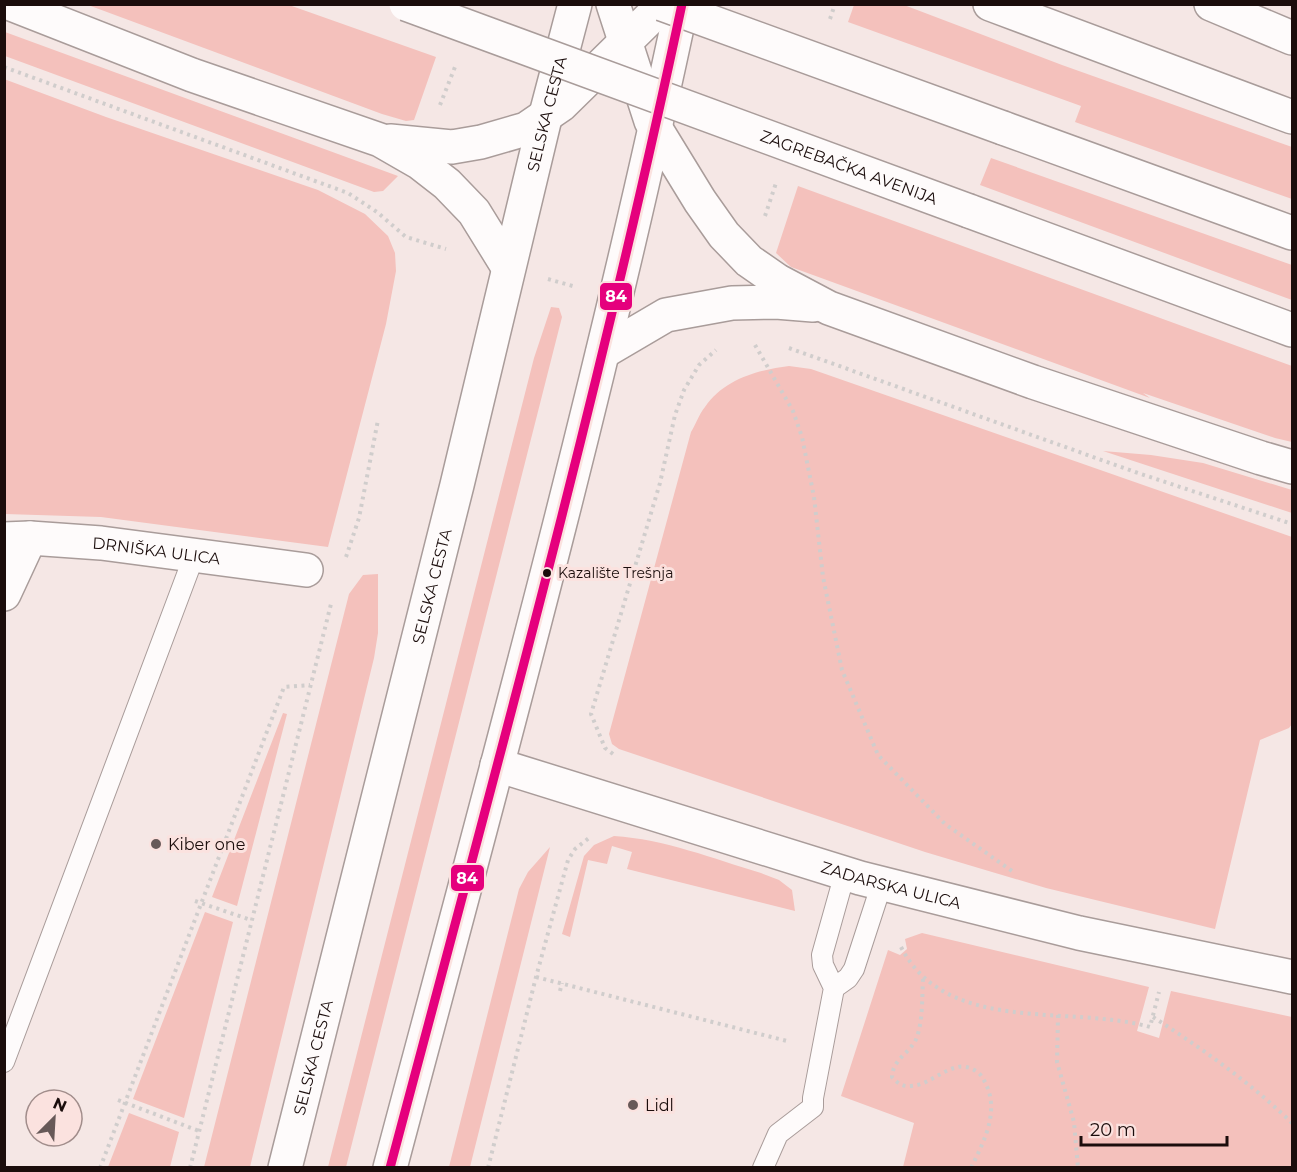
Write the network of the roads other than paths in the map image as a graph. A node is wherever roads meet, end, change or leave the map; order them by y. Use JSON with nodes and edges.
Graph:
{"nodes":[{"id":1,"x":11,"y":4,"type":"edge"},
{"id":2,"x":406,"y":4,"type":"edge"},
{"id":3,"x":575,"y":4,"type":"edge"},
{"id":4,"x":613,"y":4,"type":"edge"},
{"id":5,"x":663,"y":4,"type":"edge"},
{"id":6,"x":682,"y":4,"type":"edge"},
{"id":7,"x":990,"y":4,"type":"edge"},
{"id":8,"x":1211,"y":4,"type":"edge"},
{"id":9,"x":1293,"y":38,"type":"edge"},
{"id":10,"x":625,"y":42,"type":"junction"},
{"id":11,"x":545,"y":117,"type":"junction"},
{"id":12,"x":1293,"y":117,"type":"edge"},
{"id":13,"x":656,"y":130,"type":"junction"},
{"id":14,"x":380,"y":140,"type":"junction"},
{"id":15,"x":1293,"y":233,"type":"edge"},
{"id":16,"x":508,"y":267,"type":"junction"},
{"id":17,"x":830,"y":308,"type":"junction"},
{"id":18,"x":1293,"y":330,"type":"edge"},
{"id":19,"x":603,"y":352,"type":"junction"},
{"id":20,"x":1293,"y":467,"type":"edge"},
{"id":21,"x":17,"y":539,"type":"edge"},
{"id":22,"x":194,"y":556,"type":"junction"},
{"id":23,"x":306,"y":570,"type":"dead end"},
{"id":24,"x":4,"y":594,"type":"edge"},
{"id":25,"x":497,"y":765,"type":"junction"},
{"id":26,"x":845,"y":873,"type":"junction"},
{"id":27,"x":882,"y":883,"type":"junction"},
{"id":28,"x":1293,"y":977,"type":"edge"},
{"id":29,"x":834,"y":988,"type":"junction"},
{"id":30,"x":4,"y":1062,"type":"edge"},
{"id":31,"x":285,"y":1167,"type":"edge"},
{"id":32,"x":390,"y":1167,"type":"edge"},
{"id":33,"x":763,"y":1167,"type":"edge"}],
"edges":[{"from":1,"to":14,"type":"main road"},
{"from":2,"to":18,"type":"main road","name":"ZAGREBAČKA AVENIJA","bridge":true},
{"from":3,"to":11,"type":"main road","name":"SELSKA CESTA"},
{"from":4,"to":10,"type":"main road"},
{"from":5,"to":10,"type":"main road"},
{"from":5,"to":15,"type":"main road","bridge":true},
{"from":6,"to":13,"type":"main road"},
{"from":7,"to":12,"type":"main road"},
{"from":8,"to":9,"type":"main road"},
{"from":10,"to":11,"type":"main road"},
{"from":10,"to":13,"type":"main road"},
{"from":11,"to":14,"type":"main road"},
{"from":11,"to":16,"type":"main road","name":"SELSKA CESTA"},
{"from":13,"to":17,"type":"main road"},
{"from":13,"to":19,"type":"main road"},
{"from":14,"to":16,"type":"main road"},
{"from":16,"to":31,"type":"main road","name":"SELSKA CESTA"},
{"from":17,"to":19,"type":"main road"},
{"from":17,"to":20,"type":"main road"},
{"from":19,"to":25,"type":"main road"},
{"from":21,"to":22,"type":"main road","name":"DRNIŠKA ULICA"},
{"from":21,"to":24,"type":"main road"},
{"from":22,"to":23,"type":"main road","name":"DRNIŠKA ULICA"},
{"from":22,"to":30,"type":"lane"},
{"from":25,"to":26,"type":"main road","name":"ZADARSKA ULICA"},
{"from":25,"to":32,"type":"main road"},
{"from":26,"to":27,"type":"main road","name":"ZADARSKA ULICA"},
{"from":26,"to":29,"type":"lane"},
{"from":27,"to":28,"type":"main road","name":"ZADARSKA ULICA"},
{"from":27,"to":29,"type":"lane"},
{"from":29,"to":33,"type":"lane"}]}
